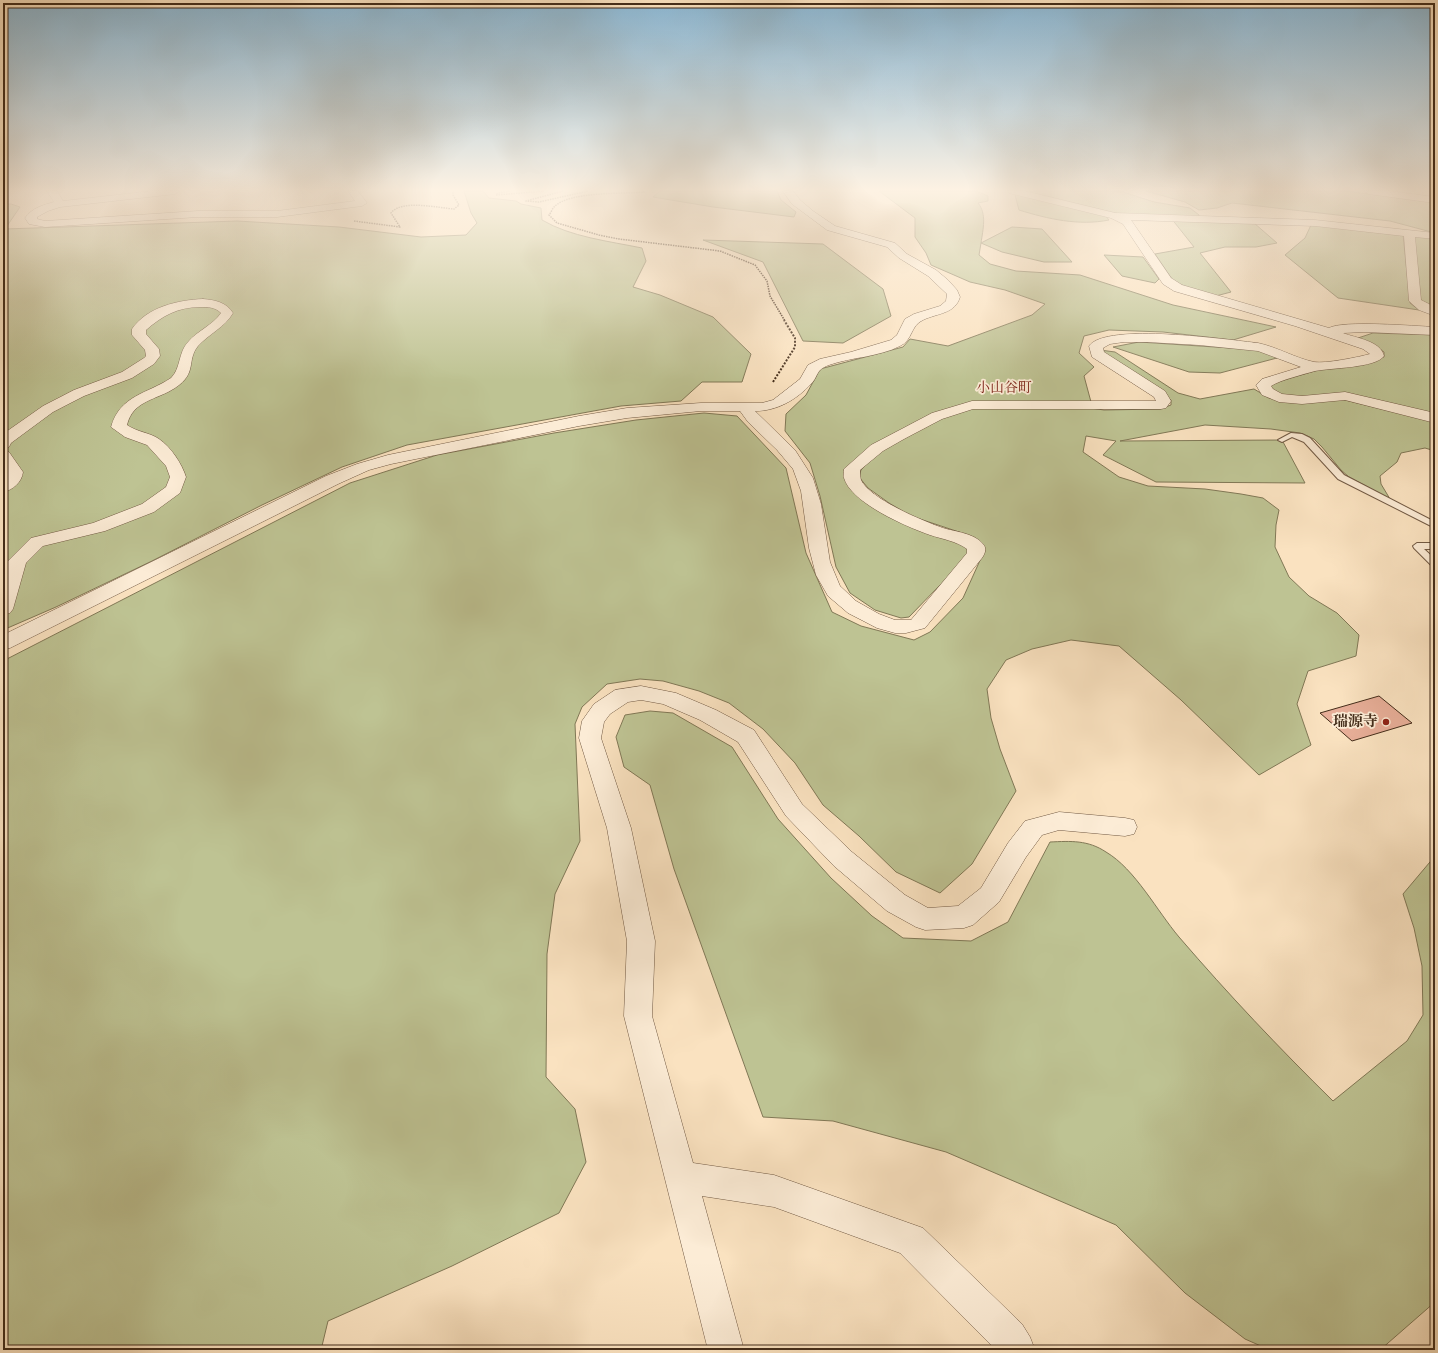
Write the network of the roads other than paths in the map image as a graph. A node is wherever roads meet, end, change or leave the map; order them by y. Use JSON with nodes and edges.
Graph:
{"nodes":[{"id":1,"x":901,"y":254,"type":"edge"},
{"id":2,"x":1149,"y":254,"type":"edge"},
{"id":3,"x":1411,"y":254,"type":"edge"},
{"id":4,"x":1435,"y":312,"type":"edge"},
{"id":5,"x":1322,"y":330,"type":"junction"},
{"id":6,"x":1435,"y":331,"type":"edge"},
{"id":7,"x":1314,"y":367,"type":"junction"},
{"id":8,"x":747,"y":408,"type":"junction"},
{"id":9,"x":1435,"y":418,"type":"edge"},
{"id":10,"x":1282,"y":440,"type":"dead end"},
{"id":11,"x":3,"y":444,"type":"edge"},
{"id":12,"x":3,"y":455,"type":"edge"},
{"id":13,"x":3,"y":487,"type":"edge"},
{"id":14,"x":1435,"y":526,"type":"edge"},
{"id":15,"x":1435,"y":546,"type":"edge"},
{"id":16,"x":1435,"y":564,"type":"edge"},
{"id":17,"x":3,"y":609,"type":"edge"},
{"id":18,"x":3,"y":643,"type":"edge"},
{"id":19,"x":1125,"y":828,"type":"dead end"},
{"id":20,"x":681,"y":1177,"type":"junction"},
{"id":21,"x":726,"y":1350,"type":"edge"},
{"id":22,"x":1017,"y":1350,"type":"edge"}],
"edges":[{"from":1,"to":8,"type":"street"},
{"from":2,"to":5,"type":"street"},
{"from":3,"to":4,"type":"street"},
{"from":5,"to":6,"type":"street"},
{"from":5,"to":7,"type":"street"},
{"from":7,"to":8,"type":"street"},
{"from":7,"to":9,"type":"street"},
{"from":8,"to":18,"type":"street"},
{"from":10,"to":14,"type":"lane"},
{"from":11,"to":17,"type":"street"},
{"from":12,"to":13,"type":"street"},
{"from":15,"to":16,"type":"lane"},
{"from":19,"to":20,"type":"street"},
{"from":20,"to":21,"type":"street"},
{"from":20,"to":22,"type":"street"}]}
